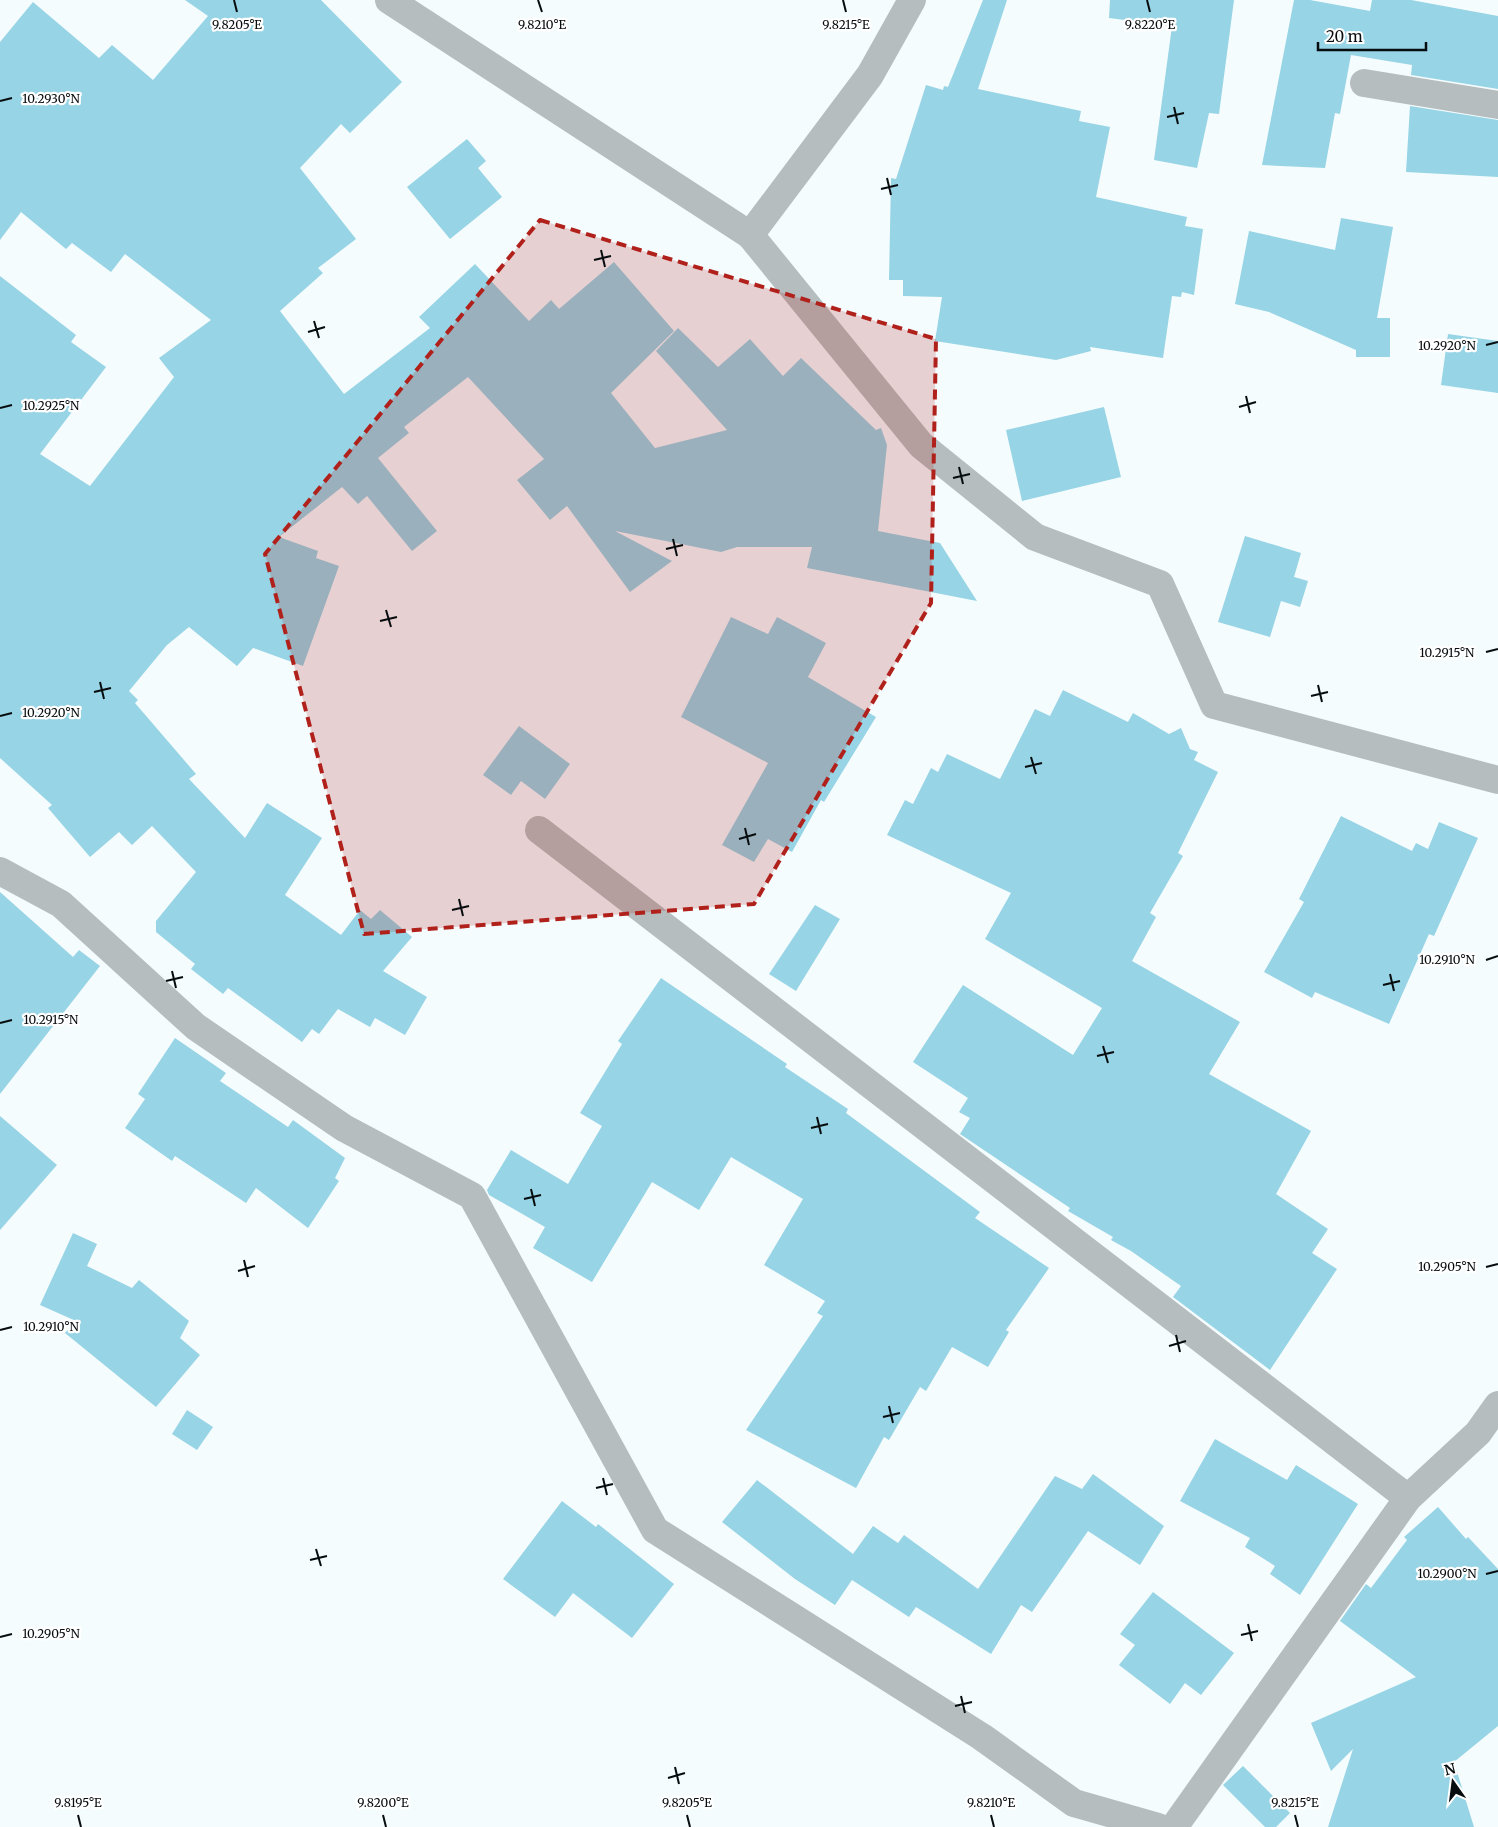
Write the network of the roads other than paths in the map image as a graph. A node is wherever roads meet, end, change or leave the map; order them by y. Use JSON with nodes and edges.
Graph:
{"nodes":[{"id":1,"x":389,"y":0,"type":"edge"},
{"id":2,"x":912,"y":0,"type":"edge"},
{"id":3,"x":1364,"y":83,"type":"dead end"},
{"id":4,"x":1498,"y":105,"type":"edge"},
{"id":5,"x":750,"y":235,"type":"junction"},
{"id":6,"x":1498,"y":780,"type":"edge"},
{"id":7,"x":539,"y":830,"type":"dead end"},
{"id":8,"x":0,"y":872,"type":"edge"},
{"id":9,"x":1498,"y":1405,"type":"edge"},
{"id":10,"x":1408,"y":1498,"type":"junction"},
{"id":11,"x":1158,"y":1827,"type":"edge"},
{"id":12,"x":1174,"y":1827,"type":"edge"}],
"edges":[{"from":1,"to":5,"type":"street"},
{"from":2,"to":5,"type":"street"},
{"from":3,"to":4,"type":"street"},
{"from":5,"to":6,"type":"street"},
{"from":7,"to":10,"type":"street"},
{"from":8,"to":11,"type":"street"},
{"from":9,"to":10,"type":"street"},
{"from":10,"to":12,"type":"street"}]}
